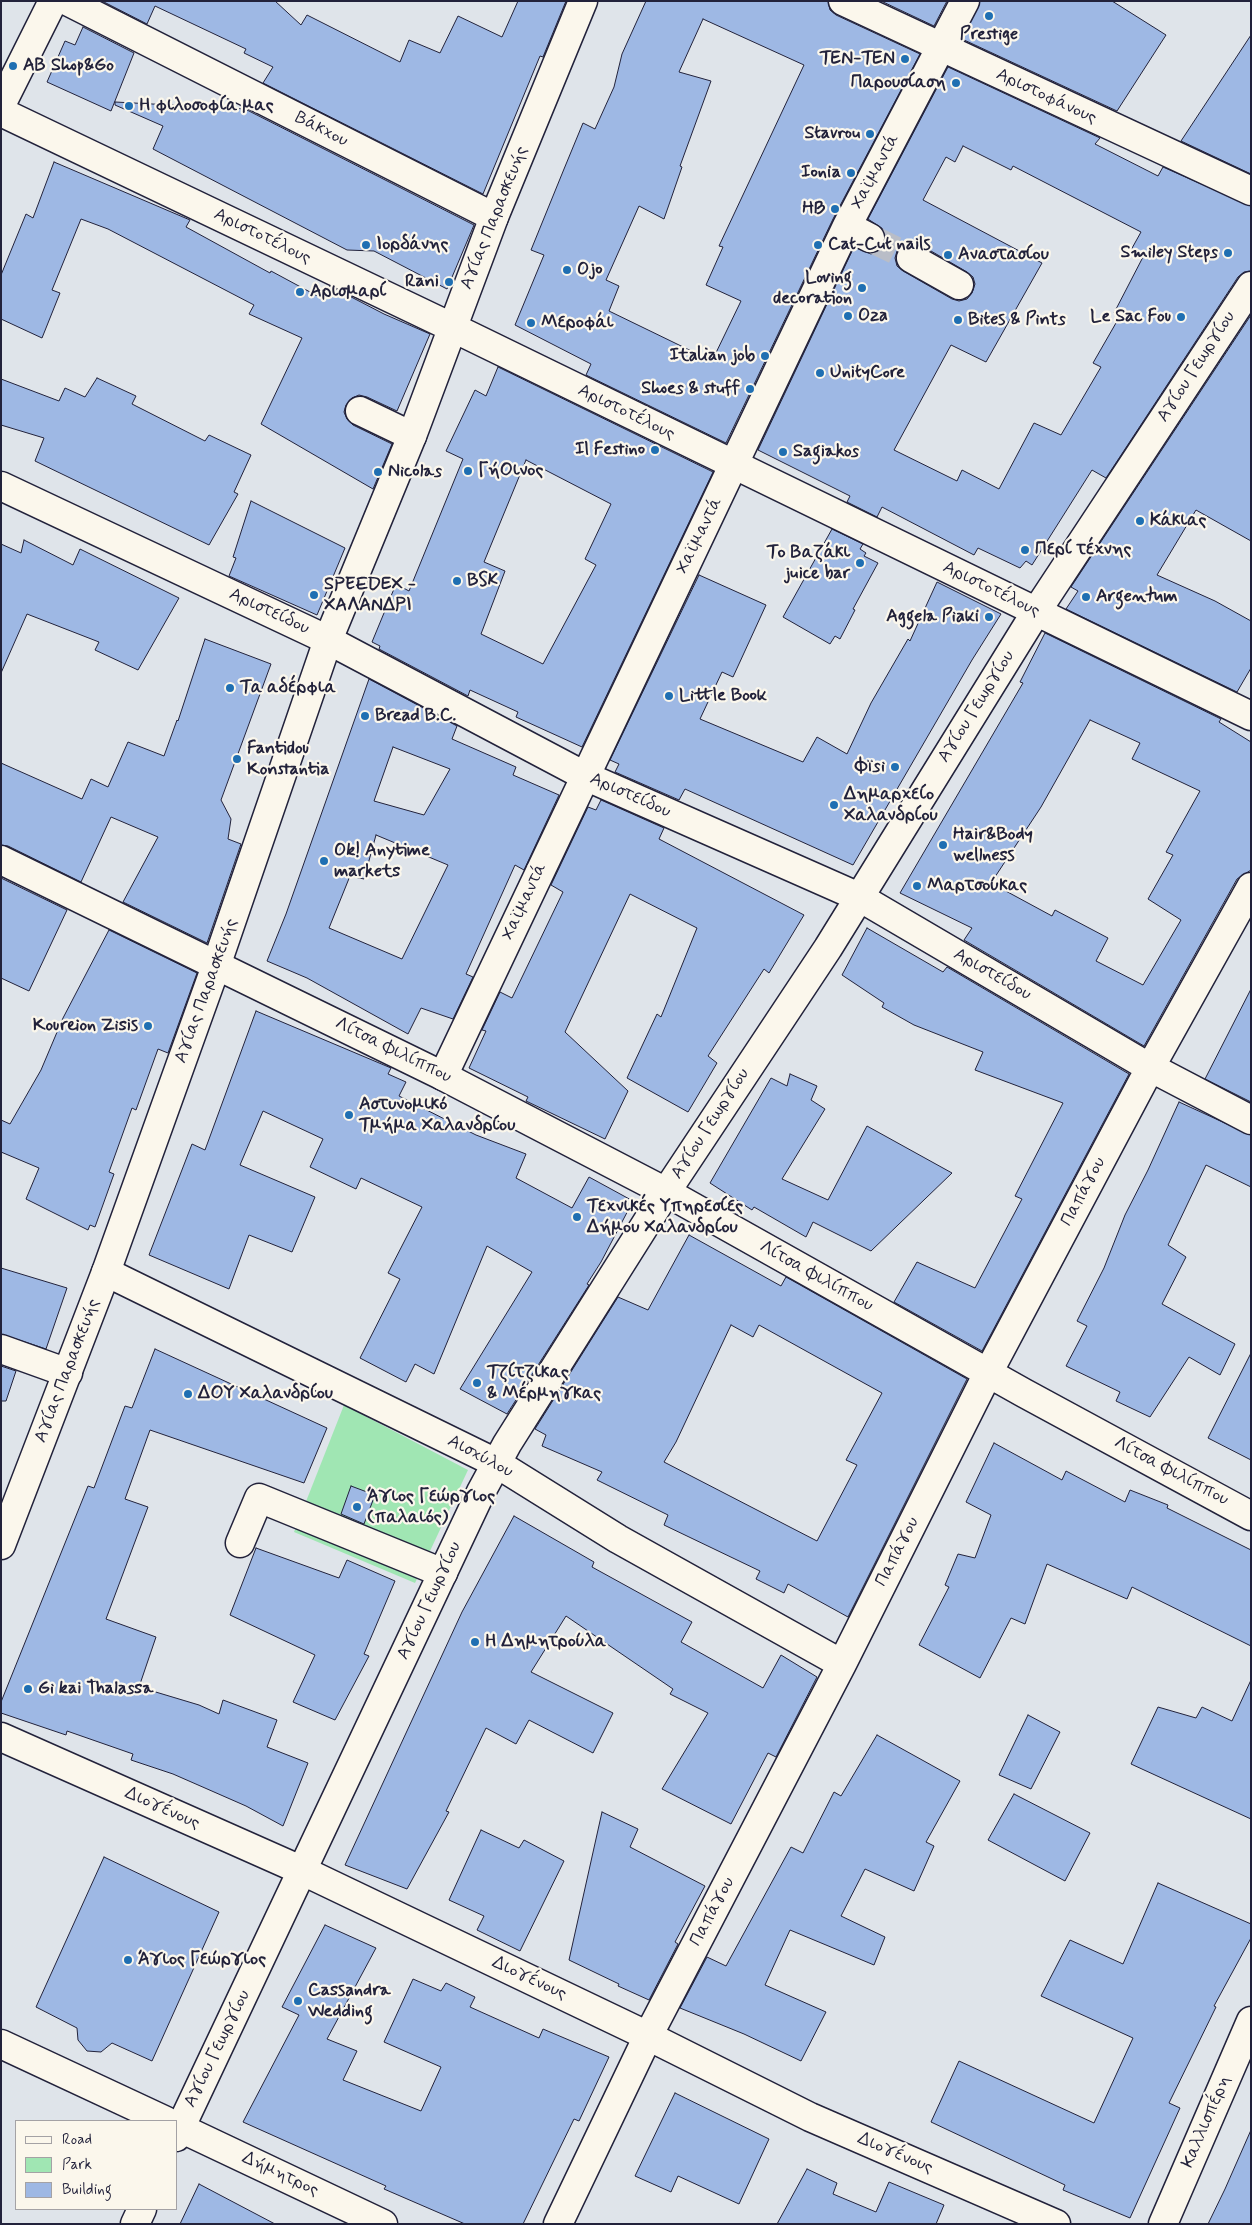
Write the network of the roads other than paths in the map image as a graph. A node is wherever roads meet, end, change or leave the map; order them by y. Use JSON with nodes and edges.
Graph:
{"nodes":[{"id":1,"x":53,"y":1,"type":"edge"},
{"id":2,"x":67,"y":1,"type":"edge"},
{"id":3,"x":583,"y":1,"type":"edge"},
{"id":4,"x":843,"y":1,"type":"edge"},
{"id":5,"x":965,"y":1,"type":"edge"},
{"id":6,"x":942,"y":49,"type":"junction"},
{"id":7,"x":1,"y":105,"type":"edge"},
{"id":8,"x":1,"y":112,"type":"edge"},
{"id":9,"x":1251,"y":191,"type":"edge"},
{"id":10,"x":494,"y":218,"type":"junction"},
{"id":11,"x":910,"y":258,"type":"tunnel mouth"},
{"id":12,"x":959,"y":285,"type":"dead end"},
{"id":13,"x":1251,"y":286,"type":"edge"},
{"id":14,"x":452,"y":327,"type":"junction"},
{"id":15,"x":360,"y":411,"type":"dead end"},
{"id":16,"x":412,"y":436,"type":"junction"},
{"id":17,"x":733,"y":466,"type":"junction"},
{"id":18,"x":1,"y":486,"type":"edge"},
{"id":19,"x":1036,"y":612,"type":"junction"},
{"id":20,"x":328,"y":640,"type":"junction"},
{"id":21,"x":1251,"y":716,"type":"edge"},
{"id":22,"x":585,"y":776,"type":"junction"},
{"id":23,"x":1,"y":860,"type":"edge"},
{"id":24,"x":1251,"y":887,"type":"edge"},
{"id":25,"x":859,"y":897,"type":"junction"},
{"id":26,"x":216,"y":966,"type":"junction"},
{"id":27,"x":1150,"y":1068,"type":"junction"},
{"id":28,"x":443,"y":1076,"type":"junction"},
{"id":29,"x":1251,"y":1120,"type":"edge"},
{"id":30,"x":666,"y":1192,"type":"junction"},
{"id":31,"x":106,"y":1272,"type":"junction"},
{"id":32,"x":1,"y":1349,"type":"edge"},
{"id":33,"x":68,"y":1373,"type":"junction"},
{"id":34,"x":988,"y":1373,"type":"junction"},
{"id":35,"x":496,"y":1463,"type":"junction"},
{"id":36,"x":1251,"y":1516,"type":"edge"},
{"id":37,"x":240,"y":1543,"type":"dead end"},
{"id":38,"x":1,"y":1545,"type":"edge"},
{"id":39,"x":443,"y":1573,"type":"junction"},
{"id":40,"x":842,"y":1664,"type":"junction"},
{"id":41,"x":1,"y":1737,"type":"edge"},
{"id":42,"x":303,"y":1872,"type":"junction"},
{"id":43,"x":1251,"y":2021,"type":"edge"},
{"id":44,"x":648,"y":2036,"type":"junction"},
{"id":45,"x":1,"y":2044,"type":"edge"},
{"id":46,"x":158,"y":2120,"type":"edge"},
{"id":47,"x":178,"y":2122,"type":"edge"},
{"id":48,"x":178,"y":2129,"type":"edge"},
{"id":49,"x":142,"y":2210,"type":"edge"},
{"id":50,"x":135,"y":2224,"type":"edge"},
{"id":51,"x":383,"y":2224,"type":"edge"},
{"id":52,"x":558,"y":2224,"type":"edge"},
{"id":53,"x":1056,"y":2224,"type":"edge"},
{"id":54,"x":1163,"y":2224,"type":"edge"}],
"edges":[{"from":1,"to":7,"type":"street"},
{"from":2,"to":10,"type":"street","name":"Βάκχου"},
{"from":3,"to":10,"type":"street","name":"Αγίας Παρασκευής"},
{"from":4,"to":6,"type":"street","name":"Αριστοφάνους"},
{"from":5,"to":6,"type":"street","name":"Χαϊμαντά"},
{"from":6,"to":9,"type":"street","name":"Αριστοφάνους"},
{"from":6,"to":17,"type":"street","name":"Χαϊμαντά"},
{"from":8,"to":14,"type":"street","name":"Αριστοτέλους"},
{"from":10,"to":14,"type":"street","name":"Αγίας Παρασκευής"},
{"from":11,"to":12,"type":"street"},
{"from":13,"to":19,"type":"street","name":"Αγίου Γεωργίου"},
{"from":14,"to":16,"type":"street","name":"Αγίας Παρασκευής"},
{"from":14,"to":17,"type":"street","name":"Αριστοτέλους"},
{"from":15,"to":16,"type":"street"},
{"from":16,"to":20,"type":"street","name":"Αγίας Παρασκευής"},
{"from":17,"to":19,"type":"street","name":"Αριστοτέλους"},
{"from":17,"to":22,"type":"street","name":"Χαϊμαντά"},
{"from":18,"to":20,"type":"street","name":"Αριστείδου"},
{"from":19,"to":21,"type":"street","name":"Αριστοτέλους"},
{"from":19,"to":25,"type":"street","name":"Αγίου Γεωργίου"},
{"from":20,"to":22,"type":"street","name":"Αριστείδου"},
{"from":20,"to":26,"type":"street","name":"Αγίας Παρασκευής"},
{"from":22,"to":25,"type":"street","name":"Αριστείδου"},
{"from":22,"to":28,"type":"street","name":"Χαϊμαντά"},
{"from":23,"to":26,"type":"street","name":"Λίτσα Φιλίππου"},
{"from":24,"to":27,"type":"street","name":"Παπάγου"},
{"from":25,"to":27,"type":"street","name":"Αριστείδου"},
{"from":25,"to":30,"type":"street","name":"Αγίου Γεωργίου"},
{"from":26,"to":28,"type":"street","name":"Λίτσα Φιλίππου"},
{"from":26,"to":31,"type":"street","name":"Αγίας Παρασκευής"},
{"from":27,"to":29,"type":"street","name":"Αριστείδου"},
{"from":27,"to":34,"type":"street","name":"Παπάγου"},
{"from":28,"to":30,"type":"street","name":"Λίτσα Φιλίππου"},
{"from":30,"to":34,"type":"street","name":"Λίτσα Φιλίππου"},
{"from":30,"to":35,"type":"street","name":"Αγίου Γεωργίου"},
{"from":31,"to":33,"type":"street","name":"Αγίας Παρασκευής"},
{"from":31,"to":35,"type":"street","name":"Αισχύλου"},
{"from":32,"to":33,"type":"street"},
{"from":33,"to":38,"type":"street","name":"Αγίας Παρασκευής"},
{"from":34,"to":36,"type":"street","name":"Λίτσα Φιλίππου"},
{"from":34,"to":40,"type":"street","name":"Παπάγου"},
{"from":35,"to":39,"type":"street","name":"Αγίου Γεωργίου"},
{"from":35,"to":40,"type":"street","name":"Αισχύλου"},
{"from":37,"to":39,"type":"street"},
{"from":39,"to":42,"type":"street","name":"Αγίου Γεωργίου"},
{"from":40,"to":44,"type":"street","name":"Παπάγου"},
{"from":41,"to":42,"type":"street","name":"Διογένους"},
{"from":42,"to":44,"type":"street","name":"Διογένους"},
{"from":42,"to":47,"type":"street","name":"Αγίου Γεωργίου"},
{"from":43,"to":54,"type":"street","name":"Καλλισπέρη"},
{"from":44,"to":52,"type":"street","name":"Παπάγου"},
{"from":44,"to":53,"type":"street","name":"Διογένους"},
{"from":45,"to":46,"type":"street","name":"Δήμητρος"},
{"from":48,"to":51,"type":"street","name":"Δήμητρος"},
{"from":49,"to":50,"type":"street"}]}
